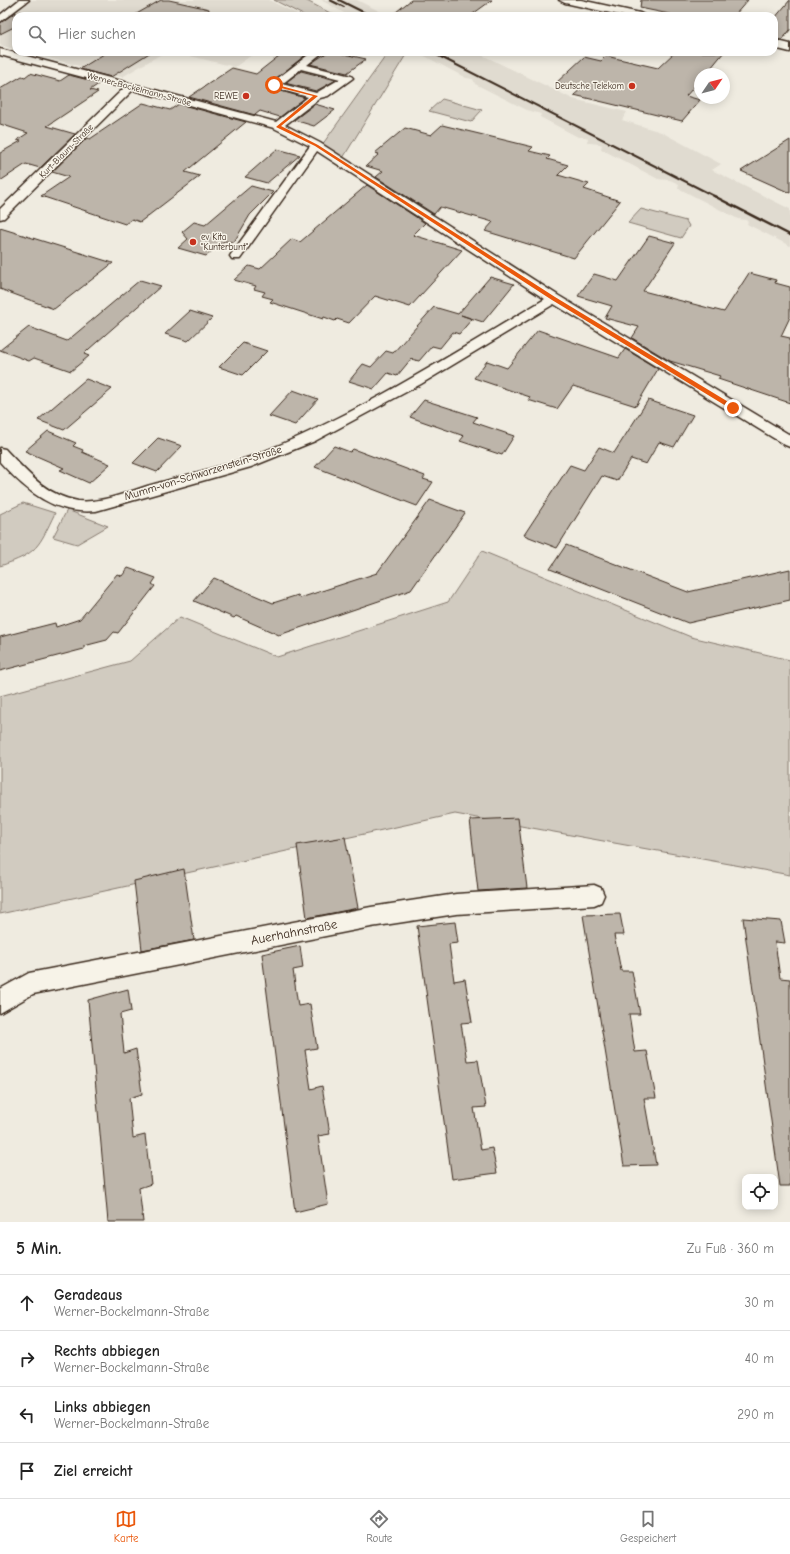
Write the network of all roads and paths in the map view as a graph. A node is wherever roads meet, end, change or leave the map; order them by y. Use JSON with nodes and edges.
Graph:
{"nodes":[{"id":1,"x":25,"y":0,"type":"edge"},
{"id":2,"x":564,"y":0,"type":"edge"},
{"id":3,"x":621,"y":12,"type":"edge"},
{"id":4,"x":0,"y":19,"type":"edge"},
{"id":5,"x":778,"y":45,"type":"edge"},
{"id":6,"x":790,"y":48,"type":"edge"},
{"id":7,"x":0,"y":52,"type":"edge"},
{"id":8,"x":12,"y":55,"type":"edge"},
{"id":9,"x":15,"y":56,"type":"edge"},
{"id":10,"x":313,"y":56,"type":"edge"},
{"id":11,"x":300,"y":66,"type":"junction"},
{"id":12,"x":131,"y":87,"type":"junction"},
{"id":13,"x":316,"y":96,"type":"junction"},
{"id":14,"x":278,"y":126,"type":"junction"},
{"id":15,"x":316,"y":146,"type":"junction"},
{"id":16,"x":0,"y":216,"type":"edge"},
{"id":17,"x":236,"y":256,"type":"dead end"},
{"id":18,"x":554,"y":298,"type":"junction"},
{"id":19,"x":790,"y":442,"type":"edge"},
{"id":20,"x":0,"y":454,"type":"edge"},
{"id":21,"x":594,"y":896,"type":"dead end"},
{"id":22,"x":0,"y":1002,"type":"edge"}],
"edges":[{"from":1,"to":4,"type":"street"},
{"from":2,"to":3,"type":"street"},
{"from":5,"to":6,"type":"street"},
{"from":7,"to":8,"type":"street","name":"Werner-Bockelmann-Straße"},
{"from":9,"to":12,"type":"street","name":"Werner-Bockelmann-Straße"},
{"from":10,"to":11,"type":"street"},
{"from":11,"to":13,"type":"street"},
{"from":11,"to":13,"type":"street"},
{"from":12,"to":14,"type":"street","name":"Werner-Bockelmann-Straße"},
{"from":12,"to":16,"type":"street","name":"Kurt-Blaum-Straße"},
{"from":13,"to":14,"type":"street"},
{"from":14,"to":15,"type":"street","name":"Werner-Bockelmann-Straße"},
{"from":15,"to":17,"type":"street"},
{"from":15,"to":18,"type":"street","name":"Werner-Bockelmann-Straße"},
{"from":18,"to":19,"type":"street","name":"Werner-Bockelmann-Straße"},
{"from":18,"to":20,"type":"street","name":"Mumm-von-Schwarzenstein-Straße"},
{"from":21,"to":22,"type":"street","name":"Auerhahnstraße"}]}
